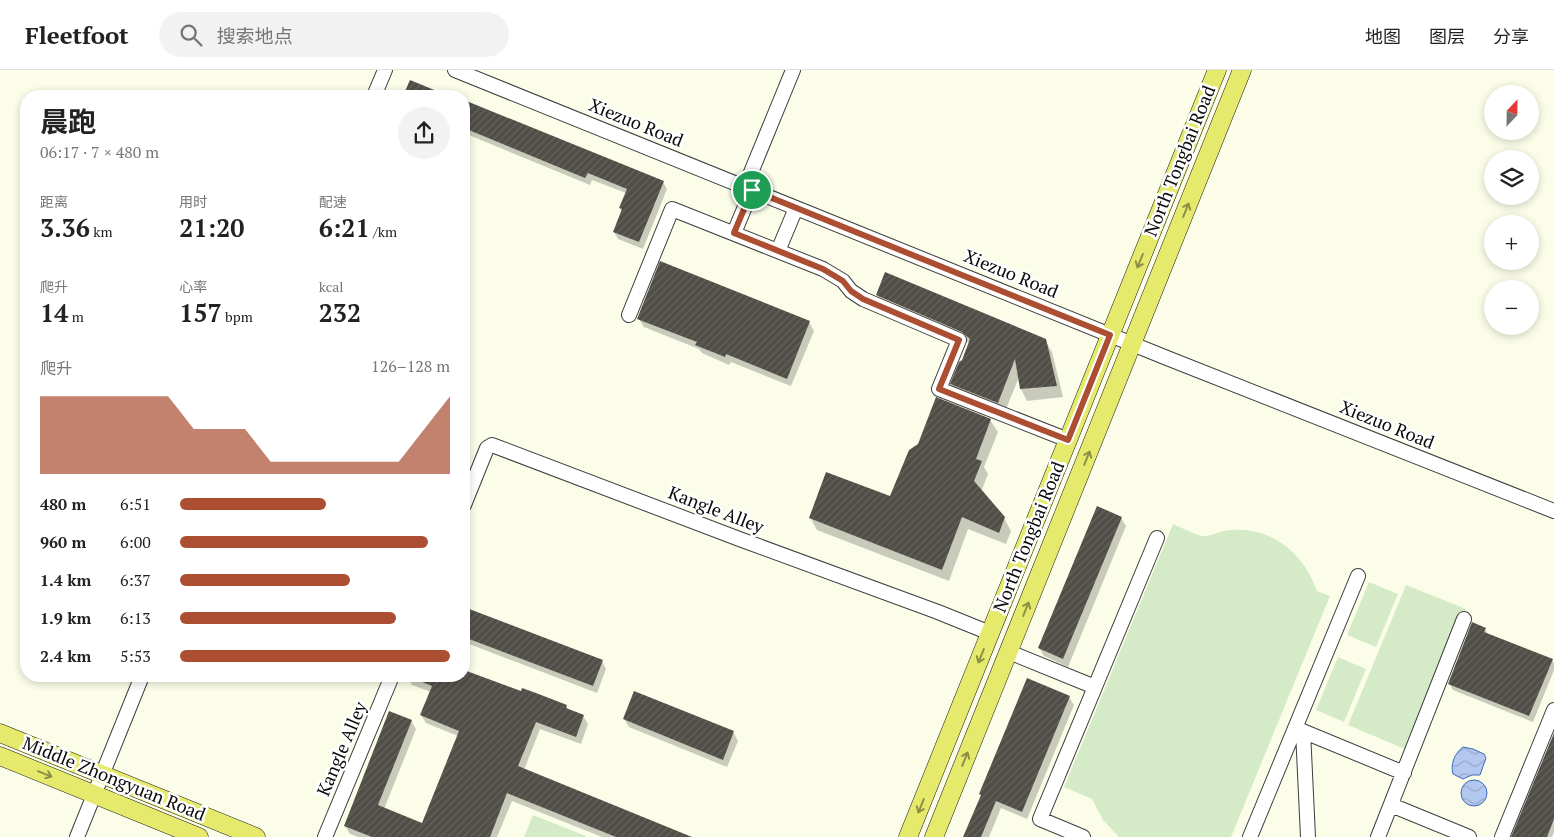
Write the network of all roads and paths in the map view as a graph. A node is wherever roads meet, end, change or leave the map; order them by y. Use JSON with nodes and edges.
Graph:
{"nodes":[{"id":1,"x":385,"y":70,"type":"edge"},
{"id":2,"x":455,"y":70,"type":"edge"},
{"id":3,"x":793,"y":70,"type":"edge"},
{"id":4,"x":1217,"y":70,"type":"edge"},
{"id":5,"x":1242,"y":70,"type":"edge"},
{"id":6,"x":377,"y":90,"type":"edge"},
{"id":7,"x":748,"y":189,"type":"junction"},
{"id":8,"x":796,"y":208,"type":"junction"},
{"id":9,"x":734,"y":233,"type":"junction"},
{"id":10,"x":778,"y":251,"type":"junction"},
{"id":11,"x":629,"y":315,"type":"dead end"},
{"id":12,"x":1110,"y":335,"type":"junction"},
{"id":13,"x":1132,"y":344,"type":"junction"},
{"id":14,"x":1068,"y":440,"type":"junction"},
{"id":15,"x":470,"y":491,"type":"edge"},
{"id":16,"x":1554,"y":511,"type":"edge"},
{"id":17,"x":1157,"y":538,"type":"dead end"},
{"id":18,"x":1358,"y":576,"type":"dead end"},
{"id":19,"x":1464,"y":619,"type":"dead end"},
{"id":20,"x":990,"y":633,"type":"junction"},
{"id":21,"x":1009,"y":652,"type":"junction"},
{"id":22,"x":140,"y":682,"type":"edge"},
{"id":23,"x":390,"y":682,"type":"edge"},
{"id":24,"x":1095,"y":688,"type":"junction"},
{"id":25,"x":1554,"y":710,"type":"edge"},
{"id":26,"x":1299,"y":729,"type":"junction"},
{"id":27,"x":0,"y":733,"type":"edge"},
{"id":28,"x":0,"y":756,"type":"edge"},
{"id":29,"x":1404,"y":773,"type":"junction"},
{"id":30,"x":102,"y":774,"type":"junction"},
{"id":31,"x":94,"y":794,"type":"junction"},
{"id":32,"x":1391,"y":805,"type":"junction"},
{"id":33,"x":1309,"y":836,"type":"edge"},
{"id":34,"x":77,"y":837,"type":"edge"},
{"id":35,"x":199,"y":837,"type":"edge"},
{"id":36,"x":256,"y":837,"type":"edge"},
{"id":37,"x":325,"y":837,"type":"edge"},
{"id":38,"x":908,"y":837,"type":"edge"},
{"id":39,"x":934,"y":837,"type":"edge"},
{"id":40,"x":1083,"y":837,"type":"edge"},
{"id":41,"x":1250,"y":837,"type":"edge"},
{"id":42,"x":1378,"y":837,"type":"edge"},
{"id":43,"x":1470,"y":837,"type":"edge"},
{"id":44,"x":1502,"y":837,"type":"edge"}],
"edges":[{"from":1,"to":6,"type":"street"},
{"from":2,"to":7,"type":"street","name":"Xiezuo Road"},
{"from":3,"to":7,"type":"street"},
{"from":4,"to":12,"type":"main road","name":"North Tongbai Road","one_way":true},
{"from":13,"to":5,"type":"main road","name":"North Tongbai Road","one_way":true},
{"from":7,"to":8,"type":"street","name":"Xiezuo Road"},
{"from":7,"to":9,"type":"street"},
{"from":8,"to":10,"type":"street"},
{"from":8,"to":12,"type":"street","name":"Xiezuo Road"},
{"from":9,"to":10,"type":"street"},
{"from":9,"to":11,"type":"street"},
{"from":10,"to":14,"type":"street"},
{"from":12,"to":13,"type":"street","name":"Xiezuo Road"},
{"from":12,"to":14,"type":"main road","name":"North Tongbai Road"},
{"from":13,"to":16,"type":"street","name":"Xiezuo Road"},
{"from":21,"to":13,"type":"main road","name":"North Tongbai Road","one_way":true},
{"from":14,"to":20,"type":"main road","name":"North Tongbai Road"},
{"from":15,"to":20,"type":"street","name":"Kangle Alley"},
{"from":17,"to":24,"type":"street"},
{"from":18,"to":26,"type":"street"},
{"from":19,"to":29,"type":"street"},
{"from":20,"to":38,"type":"main road","name":"North Tongbai Road","one_way":true},
{"from":21,"to":24,"type":"street"},
{"from":39,"to":21,"type":"main road","name":"North Tongbai Road","one_way":true},
{"from":22,"to":30,"type":"street"},
{"from":23,"to":37,"type":"street","name":"Kangle Alley"},
{"from":24,"to":40,"type":"street"},
{"from":25,"to":44,"type":"street"},
{"from":26,"to":29,"type":"street"},
{"from":26,"to":33,"type":"street"},
{"from":26,"to":41,"type":"street"},
{"from":27,"to":30,"type":"main road","name":"Middle Zhongyuan Road"},
{"from":28,"to":31,"type":"main road","name":"Middle Zhongyuan Road","one_way":true},
{"from":29,"to":32,"type":"street"},
{"from":30,"to":31,"type":"street"},
{"from":30,"to":36,"type":"main road","name":"Middle Zhongyuan Road"},
{"from":31,"to":34,"type":"street"},
{"from":31,"to":35,"type":"main road","name":"Middle Zhongyuan Road"},
{"from":32,"to":42,"type":"street"},
{"from":32,"to":43,"type":"street"}]}
